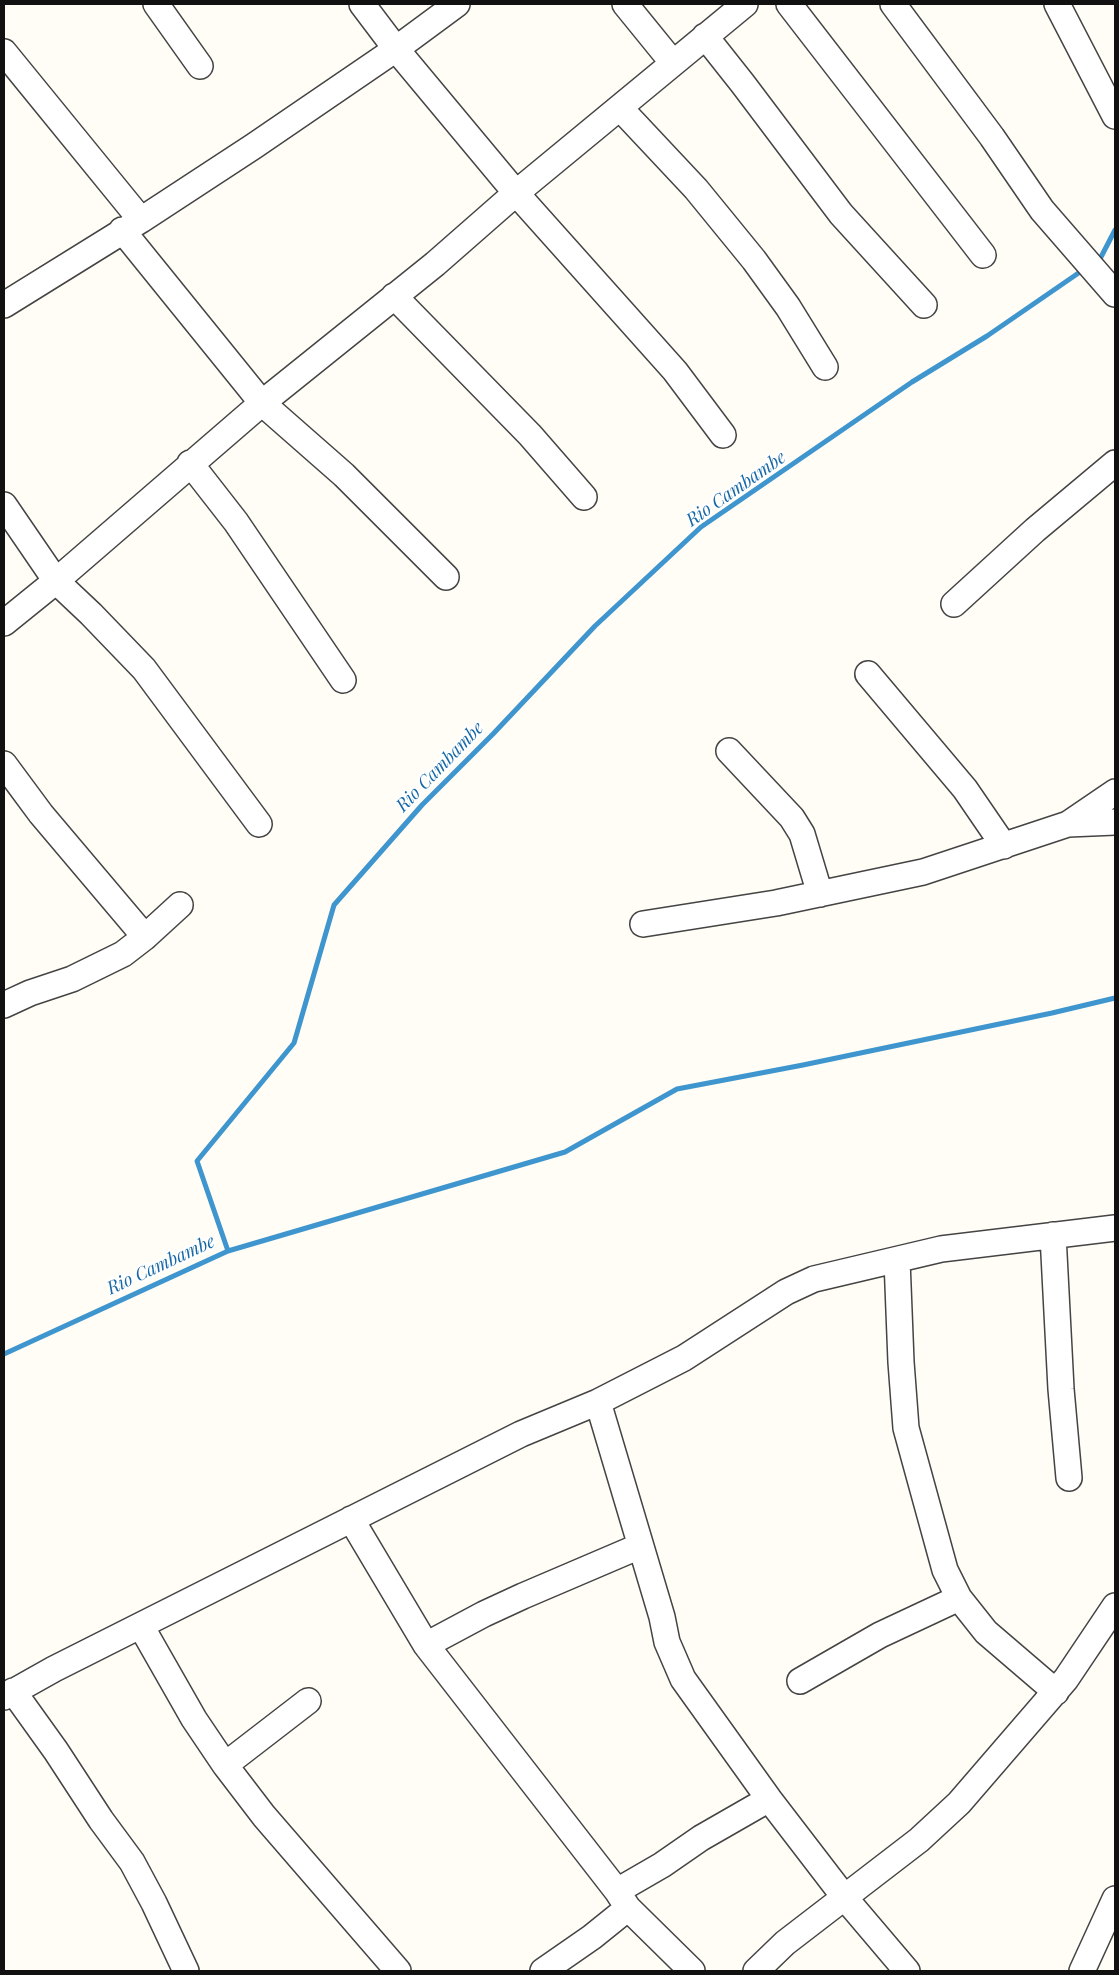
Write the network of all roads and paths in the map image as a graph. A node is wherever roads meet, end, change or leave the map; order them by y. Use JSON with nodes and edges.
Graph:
{"nodes":[{"id":1,"x":156,"y":4,"type":"edge"},
{"id":2,"x":362,"y":4,"type":"edge"},
{"id":3,"x":457,"y":4,"type":"edge"},
{"id":4,"x":625,"y":4,"type":"edge"},
{"id":5,"x":745,"y":4,"type":"edge"},
{"id":6,"x":790,"y":4,"type":"edge"},
{"id":7,"x":893,"y":4,"type":"edge"},
{"id":8,"x":1057,"y":4,"type":"edge"},
{"id":9,"x":705,"y":36,"type":"junction"},
{"id":10,"x":396,"y":49,"type":"junction"},
{"id":11,"x":4,"y":52,"type":"edge"},
{"id":12,"x":673,"y":63,"type":"junction"},
{"id":13,"x":200,"y":66,"type":"dead end"},
{"id":14,"x":620,"y":108,"type":"junction"},
{"id":15,"x":1115,"y":116,"type":"edge"},
{"id":16,"x":516,"y":193,"type":"junction"},
{"id":17,"x":132,"y":225,"type":"junction"},
{"id":18,"x":984,"y":255,"type":"dead end"},
{"id":19,"x":1115,"y":294,"type":"edge"},
{"id":20,"x":394,"y":296,"type":"junction"},
{"id":21,"x":4,"y":304,"type":"edge"},
{"id":22,"x":924,"y":305,"type":"dead end"},
{"id":23,"x":825,"y":367,"type":"dead end"},
{"id":24,"x":262,"y":403,"type":"junction"},
{"id":25,"x":723,"y":435,"type":"dead end"},
{"id":26,"x":1115,"y":463,"type":"edge"},
{"id":27,"x":190,"y":464,"type":"junction"},
{"id":28,"x":584,"y":497,"type":"dead end"},
{"id":29,"x":4,"y":505,"type":"edge"},
{"id":30,"x":446,"y":577,"type":"dead end"},
{"id":31,"x":56,"y":581,"type":"junction"},
{"id":32,"x":954,"y":604,"type":"dead end"},
{"id":33,"x":4,"y":623,"type":"edge"},
{"id":34,"x":868,"y":674,"type":"dead end"},
{"id":35,"x":343,"y":680,"type":"dead end"},
{"id":36,"x":729,"y":751,"type":"dead end"},
{"id":37,"x":4,"y":764,"type":"edge"},
{"id":38,"x":1115,"y":792,"type":"edge"},
{"id":39,"x":1115,"y":822,"type":"edge"},
{"id":40,"x":259,"y":824,"type":"dead end"},
{"id":41,"x":1068,"y":824,"type":"junction"},
{"id":42,"x":1004,"y":846,"type":"junction"},
{"id":43,"x":820,"y":894,"type":"junction"},
{"id":44,"x":180,"y":905,"type":"dead end"},
{"id":45,"x":643,"y":924,"type":"dead end"},
{"id":46,"x":145,"y":937,"type":"junction"},
{"id":47,"x":4,"y":1006,"type":"edge"},
{"id":48,"x":1115,"y":1228,"type":"edge"},
{"id":49,"x":1053,"y":1236,"type":"junction"},
{"id":50,"x":897,"y":1260,"type":"junction"},
{"id":51,"x":598,"y":1402,"type":"junction"},
{"id":52,"x":1069,"y":1478,"type":"dead end"},
{"id":53,"x":351,"y":1519,"type":"junction"},
{"id":54,"x":640,"y":1546,"type":"junction"},
{"id":55,"x":959,"y":1598,"type":"junction"},
{"id":56,"x":1115,"y":1606,"type":"edge"},
{"id":57,"x":141,"y":1626,"type":"junction"},
{"id":58,"x":426,"y":1645,"type":"junction"},
{"id":59,"x":800,"y":1680,"type":"dead end"},
{"id":60,"x":1056,"y":1692,"type":"junction"},
{"id":61,"x":9,"y":1694,"type":"edge"},
{"id":62,"x":308,"y":1701,"type":"dead end"},
{"id":63,"x":225,"y":1764,"type":"junction"},
{"id":64,"x":769,"y":1799,"type":"junction"},
{"id":65,"x":845,"y":1898,"type":"junction"},
{"id":66,"x":1115,"y":1899,"type":"edge"},
{"id":67,"x":623,"y":1900,"type":"junction"},
{"id":68,"x":186,"y":1971,"type":"edge"},
{"id":69,"x":398,"y":1971,"type":"edge"},
{"id":70,"x":543,"y":1971,"type":"edge"},
{"id":71,"x":692,"y":1971,"type":"edge"},
{"id":72,"x":756,"y":1971,"type":"edge"},
{"id":73,"x":907,"y":1971,"type":"edge"},
{"id":74,"x":1082,"y":1971,"type":"edge"}],
"edges":[{"from":1,"to":13,"type":"street"},
{"from":2,"to":10,"type":"street"},
{"from":3,"to":10,"type":"street"},
{"from":4,"to":12,"type":"street"},
{"from":5,"to":9,"type":"street"},
{"from":6,"to":18,"type":"street"},
{"from":7,"to":19,"type":"street"},
{"from":8,"to":15,"type":"street"},
{"from":9,"to":12,"type":"street"},
{"from":9,"to":22,"type":"street"},
{"from":10,"to":16,"type":"street"},
{"from":10,"to":17,"type":"street"},
{"from":11,"to":17,"type":"street"},
{"from":12,"to":14,"type":"street"},
{"from":14,"to":16,"type":"street"},
{"from":14,"to":23,"type":"street"},
{"from":16,"to":20,"type":"street"},
{"from":16,"to":25,"type":"street"},
{"from":17,"to":21,"type":"street"},
{"from":17,"to":24,"type":"street"},
{"from":20,"to":24,"type":"street"},
{"from":20,"to":28,"type":"street"},
{"from":24,"to":27,"type":"street"},
{"from":24,"to":30,"type":"street"},
{"from":26,"to":32,"type":"street"},
{"from":27,"to":31,"type":"street"},
{"from":27,"to":35,"type":"street"},
{"from":29,"to":31,"type":"street"},
{"from":31,"to":33,"type":"street"},
{"from":31,"to":40,"type":"street"},
{"from":34,"to":42,"type":"street"},
{"from":36,"to":43,"type":"street"},
{"from":37,"to":46,"type":"street"},
{"from":38,"to":41,"type":"street"},
{"from":39,"to":41,"type":"street"},
{"from":41,"to":42,"type":"street"},
{"from":42,"to":43,"type":"street"},
{"from":43,"to":45,"type":"street"},
{"from":44,"to":46,"type":"street"},
{"from":46,"to":47,"type":"street"},
{"from":48,"to":49,"type":"street"},
{"from":49,"to":50,"type":"street"},
{"from":49,"to":52,"type":"street"},
{"from":50,"to":51,"type":"street"},
{"from":50,"to":55,"type":"street"},
{"from":51,"to":53,"type":"street"},
{"from":51,"to":54,"type":"street"},
{"from":53,"to":57,"type":"street"},
{"from":53,"to":58,"type":"street"},
{"from":54,"to":58,"type":"street"},
{"from":54,"to":64,"type":"street"},
{"from":55,"to":59,"type":"street"},
{"from":55,"to":60,"type":"street"},
{"from":56,"to":60,"type":"street"},
{"from":57,"to":61,"type":"street"},
{"from":57,"to":63,"type":"street"},
{"from":58,"to":67,"type":"street"},
{"from":60,"to":65,"type":"street"},
{"from":61,"to":68,"type":"street"},
{"from":62,"to":63,"type":"street"},
{"from":63,"to":69,"type":"street"},
{"from":64,"to":65,"type":"street"},
{"from":64,"to":67,"type":"street"},
{"from":65,"to":72,"type":"street"},
{"from":65,"to":73,"type":"street"},
{"from":66,"to":74,"type":"street"},
{"from":67,"to":70,"type":"street"},
{"from":67,"to":71,"type":"street"}]}
